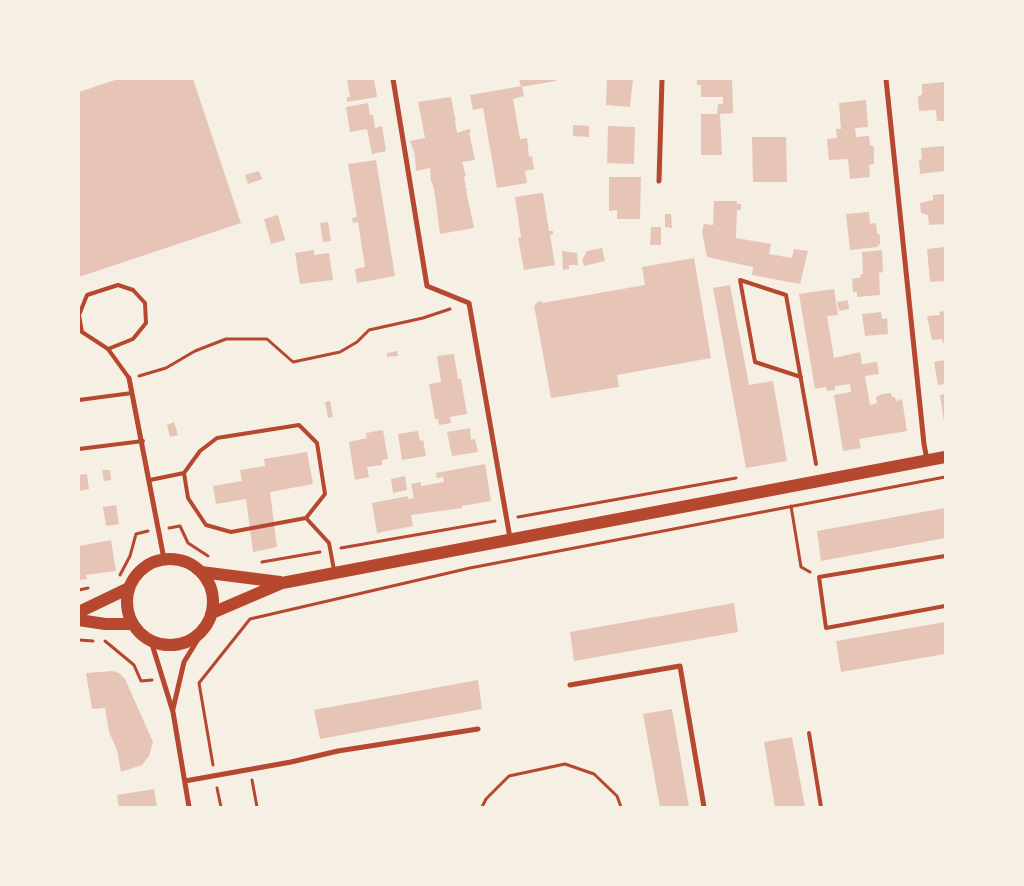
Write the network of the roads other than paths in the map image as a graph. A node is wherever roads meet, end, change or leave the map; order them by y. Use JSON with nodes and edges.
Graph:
{"nodes":[{"id":1,"x":393,"y":79,"type":"edge"},
{"id":2,"x":662,"y":79,"type":"edge"},
{"id":3,"x":886,"y":79,"type":"edge"},
{"id":4,"x":659,"y":180,"type":"dead end"},
{"id":5,"x":80,"y":331,"type":"edge"},
{"id":6,"x":108,"y":349,"type":"junction"},
{"id":7,"x":801,"y":377,"type":"junction"},
{"id":8,"x":129,"y":378,"type":"joint"},
{"id":9,"x":132,"y":393,"type":"junction"},
{"id":10,"x":79,"y":400,"type":"edge"},
{"id":11,"x":143,"y":441,"type":"junction"},
{"id":12,"x":79,"y":449,"type":"edge"},
{"id":13,"x":945,"y":457,"type":"edge"},
{"id":14,"x":927,"y":460,"type":"junction"},
{"id":15,"x":816,"y":464,"type":"dead end"},
{"id":16,"x":184,"y":473,"type":"junction"},
{"id":17,"x":150,"y":480,"type":"junction"},
{"id":18,"x":306,"y":518,"type":"junction"},
{"id":19,"x":510,"y":539,"type":"junction"},
{"id":20,"x":945,"y":556,"type":"edge"},
{"id":21,"x":164,"y":559,"type":"junction"},
{"id":22,"x":201,"y":572,"type":"junction"},
{"id":23,"x":334,"y":573,"type":"junction"},
{"id":24,"x":282,"y":583,"type":"junction"},
{"id":25,"x":129,"y":588,"type":"junction"},
{"id":26,"x":945,"y":606,"type":"edge"},
{"id":27,"x":79,"y":612,"type":"edge"},
{"id":28,"x":212,"y":613,"type":"junction"},
{"id":29,"x":79,"y":620,"type":"edge"},
{"id":30,"x":133,"y":624,"type":"junction"},
{"id":31,"x":203,"y":631,"type":"junction"},
{"id":32,"x":151,"y":641,"type":"junction"},
{"id":33,"x":570,"y":685,"type":"dead end"},
{"id":34,"x":173,"y":712,"type":"junction"},
{"id":35,"x":478,"y":728,"type":"dead end"},
{"id":36,"x":810,"y":733,"type":"dead end"},
{"id":37,"x":185,"y":781,"type":"junction"},
{"id":38,"x":189,"y":807,"type":"edge"},
{"id":39,"x":704,"y":807,"type":"edge"},
{"id":40,"x":821,"y":807,"type":"edge"}],
"edges":[{"from":1,"to":19,"type":"street"},
{"from":2,"to":4,"type":"street"},
{"from":3,"to":14,"type":"street"},
{"from":5,"to":6,"type":"lane"},
{"from":5,"to":6,"type":"lane"},
{"from":6,"to":8,"type":"lane"},
{"from":7,"to":7,"type":"lane"},
{"from":7,"to":15,"type":"lane"},
{"from":8,"to":9,"type":"street"},
{"from":9,"to":10,"type":"lane"},
{"from":9,"to":11,"type":"street"},
{"from":11,"to":12,"type":"lane"},
{"from":11,"to":17,"type":"street"},
{"from":13,"to":14,"type":"main road"},
{"from":14,"to":19,"type":"main road"},
{"from":16,"to":17,"type":"lane"},
{"from":16,"to":18,"type":"lane"},
{"from":16,"to":18,"type":"lane"},
{"from":17,"to":21,"type":"street"},
{"from":18,"to":23,"type":"lane"},
{"from":19,"to":23,"type":"main road"},
{"from":20,"to":26,"type":"lane"},
{"from":21,"to":22,"type":"main road"},
{"from":21,"to":25,"type":"main road"},
{"from":22,"to":24,"type":"main road"},
{"from":22,"to":28,"type":"main road"},
{"from":23,"to":24,"type":"main road"},
{"from":24,"to":28,"type":"main road"},
{"from":25,"to":27,"type":"main road"},
{"from":25,"to":30,"type":"main road"},
{"from":28,"to":31,"type":"main road"},
{"from":29,"to":30,"type":"main road"},
{"from":30,"to":32,"type":"main road"},
{"from":31,"to":32,"type":"main road"},
{"from":31,"to":34,"type":"street"},
{"from":32,"to":34,"type":"street"},
{"from":33,"to":39,"type":"street"},
{"from":34,"to":37,"type":"street"},
{"from":35,"to":37,"type":"street"},
{"from":36,"to":40,"type":"lane"},
{"from":37,"to":38,"type":"street"}]}
